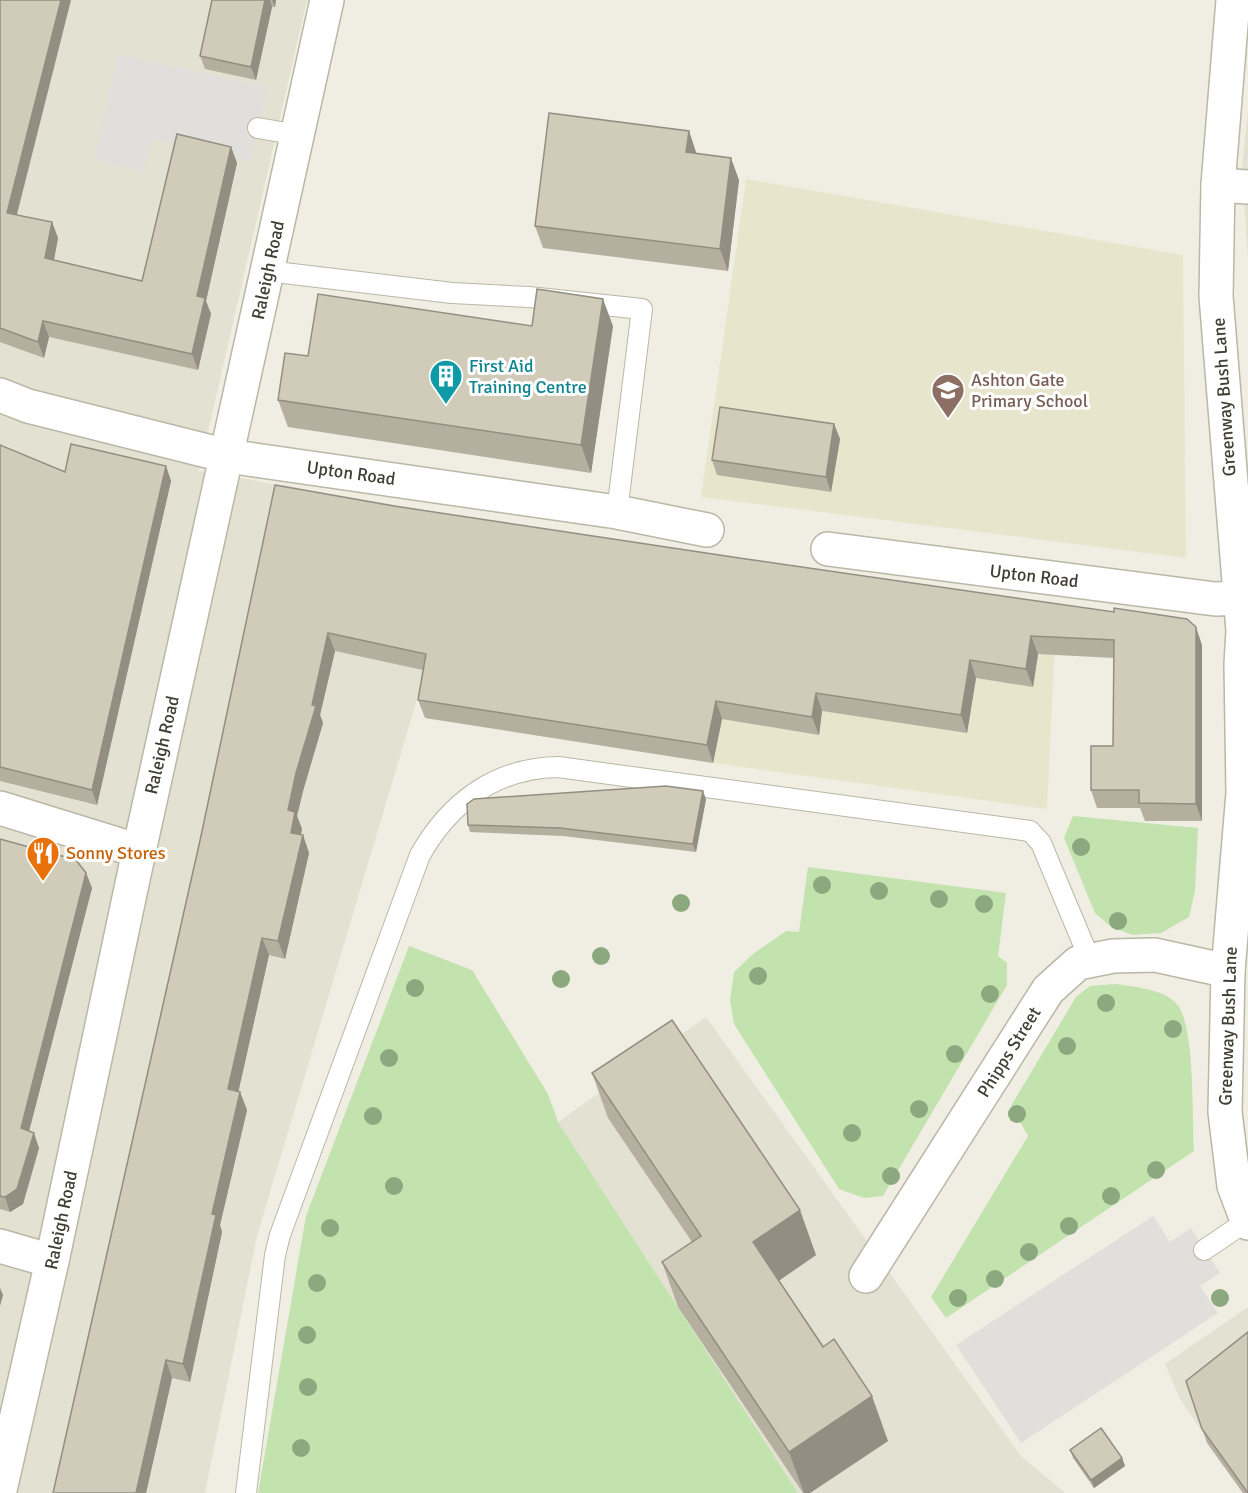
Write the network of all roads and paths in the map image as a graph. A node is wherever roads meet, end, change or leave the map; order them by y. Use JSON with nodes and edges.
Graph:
{"nodes":[{"id":1,"x":327,"y":0,"type":"edge"},
{"id":2,"x":1233,"y":0,"type":"edge"},
{"id":3,"x":258,"y":128,"type":"dead end"},
{"id":4,"x":298,"y":135,"type":"junction"},
{"id":5,"x":1233,"y":186,"type":"edge"},
{"id":6,"x":267,"y":271,"type":"junction"},
{"id":7,"x":0,"y":395,"type":"edge"},
{"id":8,"x":227,"y":456,"type":"junction"},
{"id":9,"x":617,"y":512,"type":"junction"},
{"id":10,"x":707,"y":530,"type":"dead end"},
{"id":11,"x":828,"y":549,"type":"dead end"},
{"id":12,"x":1244,"y":599,"type":"edge"},
{"id":13,"x":0,"y":808,"type":"edge"},
{"id":14,"x":139,"y":851,"type":"junction"},
{"id":15,"x":1090,"y":960,"type":"junction"},
{"id":16,"x":1228,"y":971,"type":"junction"},
{"id":17,"x":1248,"y":1222,"type":"edge"},
{"id":18,"x":0,"y":1246,"type":"edge"},
{"id":19,"x":1204,"y":1250,"type":"dead end"},
{"id":20,"x":52,"y":1261,"type":"junction"},
{"id":21,"x":866,"y":1276,"type":"dead end"},
{"id":22,"x":0,"y":1490,"type":"edge"},
{"id":23,"x":246,"y":1493,"type":"edge"}],
"edges":[{"from":1,"to":4,"type":"street","name":"Raleigh Road"},
{"from":2,"to":5,"type":"street","name":"Greenway Bush Lane"},
{"from":3,"to":4,"type":"lane"},
{"from":4,"to":6,"type":"street","name":"Raleigh Road"},
{"from":5,"to":12,"type":"street","name":"Greenway Bush Lane"},
{"from":6,"to":8,"type":"street","name":"Raleigh Road"},
{"from":6,"to":9,"type":"lane"},
{"from":7,"to":8,"type":"street","name":"Upton Road"},
{"from":8,"to":9,"type":"street","name":"Upton Road"},
{"from":8,"to":14,"type":"street","name":"Raleigh Road"},
{"from":9,"to":10,"type":"street","name":"Upton Road"},
{"from":11,"to":12,"type":"street","name":"Upton Road"},
{"from":12,"to":16,"type":"street","name":"Greenway Bush Lane"},
{"from":13,"to":14,"type":"street"},
{"from":14,"to":20,"type":"street","name":"Raleigh Road"},
{"from":15,"to":16,"type":"street","name":"Phipps Street"},
{"from":15,"to":21,"type":"street","name":"Phipps Street"},
{"from":15,"to":23,"type":"lane"},
{"from":16,"to":17,"type":"street","name":"Greenway Bush Lane"},
{"from":17,"to":19,"type":"lane"},
{"from":18,"to":20,"type":"street"},
{"from":20,"to":22,"type":"street","name":"Raleigh Road"}]}
